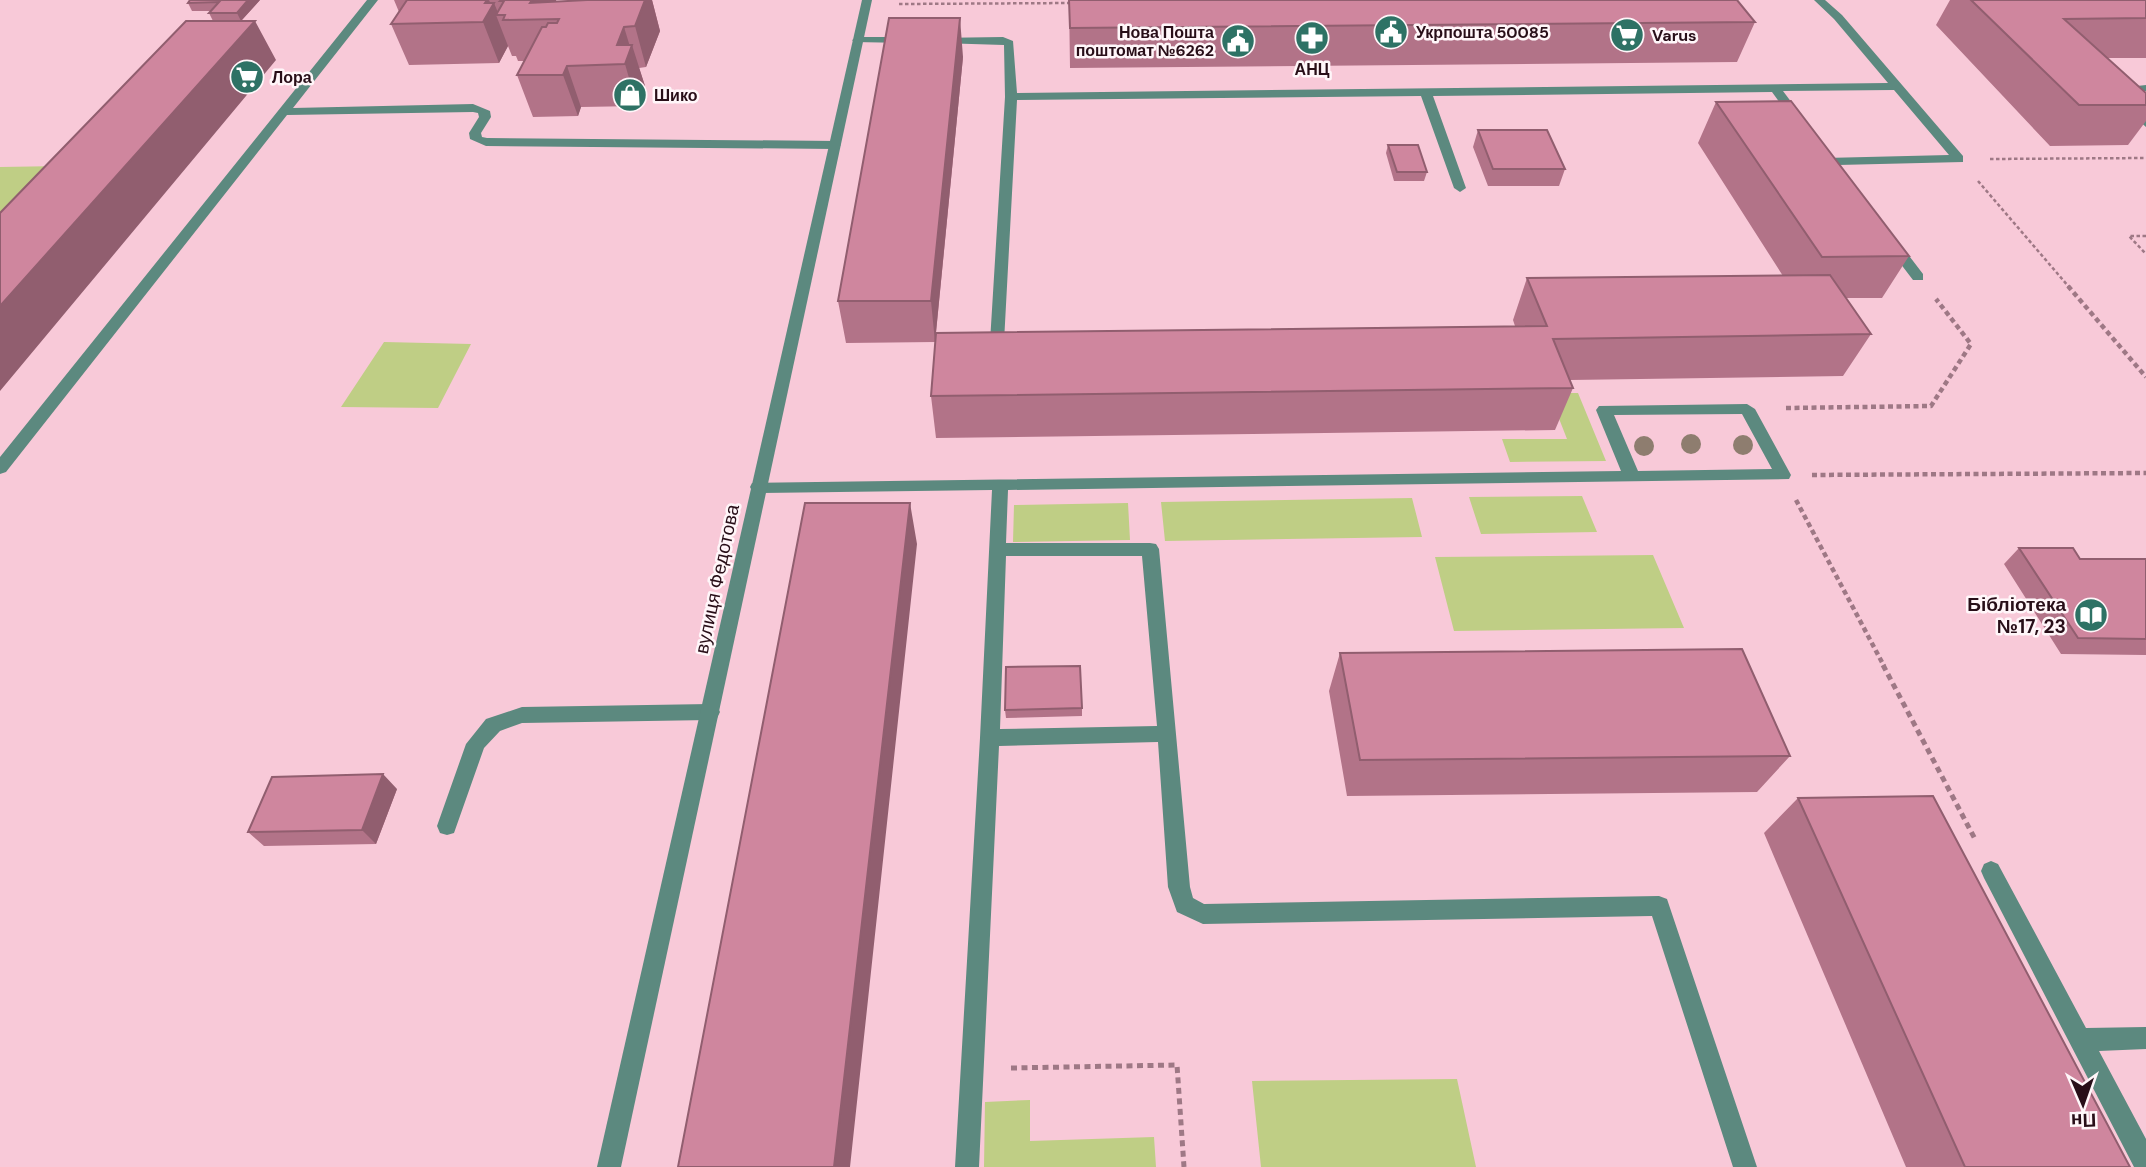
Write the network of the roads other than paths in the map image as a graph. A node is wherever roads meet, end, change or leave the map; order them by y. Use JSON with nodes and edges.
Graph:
{"nodes":[{"id":1,"x":373,"y":0,"type":"edge"},
{"id":2,"x":1819,"y":0,"type":"edge"},
{"id":3,"x":867,"y":2,"type":"edge"},
{"id":4,"x":858,"y":40,"type":"junction"},
{"id":5,"x":1897,"y":86,"type":"junction"},
{"id":6,"x":1775,"y":88,"type":"junction"},
{"id":7,"x":2146,"y":88,"type":"edge"},
{"id":8,"x":1426,"y":92,"type":"junction"},
{"id":9,"x":1011,"y":97,"type":"junction"},
{"id":10,"x":281,"y":113,"type":"junction"},
{"id":11,"x":2146,"y":123,"type":"edge"},
{"id":12,"x":1806,"y":130,"type":"edge"},
{"id":13,"x":835,"y":145,"type":"junction"},
{"id":14,"x":1845,"y":182,"type":"edge"},
{"id":15,"x":1460,"y":188,"type":"dead end"},
{"id":16,"x":1885,"y":235,"type":"edge"},
{"id":17,"x":1918,"y":277,"type":"road end"},
{"id":18,"x":998,"y":342,"type":"edge"},
{"id":19,"x":0,"y":468,"type":"edge"},
{"id":20,"x":1632,"y":477,"type":"junction"},
{"id":21,"x":1000,"y":484,"type":"junction"},
{"id":22,"x":758,"y":487,"type":"junction"},
{"id":23,"x":996,"y":550,"type":"junction"},
{"id":24,"x":710,"y":712,"type":"junction"},
{"id":25,"x":1167,"y":734,"type":"junction"},
{"id":26,"x":990,"y":738,"type":"junction"},
{"id":27,"x":447,"y":826,"type":"dead end"},
{"id":28,"x":1992,"y":871,"type":"road end"},
{"id":29,"x":2146,"y":1038,"type":"edge"},
{"id":30,"x":2081,"y":1040,"type":"junction"},
{"id":31,"x":2146,"y":1164,"type":"edge"},
{"id":32,"x":609,"y":1167,"type":"edge"},
{"id":33,"x":967,"y":1167,"type":"edge"},
{"id":34,"x":1745,"y":1167,"type":"edge"}],
"edges":[{"from":1,"to":10,"type":"street"},
{"from":2,"to":5,"type":"street"},
{"from":3,"to":4,"type":"street","name":"вулиця Федотова"},
{"from":4,"to":9,"type":"street"},
{"from":4,"to":13,"type":"street","name":"вулиця Федотова"},
{"from":5,"to":6,"type":"street"},
{"from":5,"to":14,"type":"street"},
{"from":6,"to":8,"type":"street"},
{"from":6,"to":12,"type":"street"},
{"from":7,"to":11,"type":"street"},
{"from":8,"to":9,"type":"street"},
{"from":8,"to":15,"type":"street"},
{"from":9,"to":18,"type":"street"},
{"from":10,"to":13,"type":"street"},
{"from":10,"to":19,"type":"street"},
{"from":13,"to":22,"type":"street","name":"вулиця Федотова"},
{"from":16,"to":17,"type":"street"},
{"from":20,"to":20,"type":"street"},
{"from":20,"to":21,"type":"street"},
{"from":21,"to":22,"type":"street"},
{"from":21,"to":23,"type":"street"},
{"from":22,"to":24,"type":"street","name":"вулиця Федотова"},
{"from":23,"to":25,"type":"street"},
{"from":23,"to":26,"type":"street"},
{"from":24,"to":27,"type":"street"},
{"from":24,"to":32,"type":"street","name":"вулиця Федотова"},
{"from":25,"to":26,"type":"street"},
{"from":25,"to":34,"type":"street"},
{"from":26,"to":33,"type":"street"},
{"from":28,"to":30,"type":"street"},
{"from":29,"to":30,"type":"street"},
{"from":30,"to":31,"type":"street"}]}
